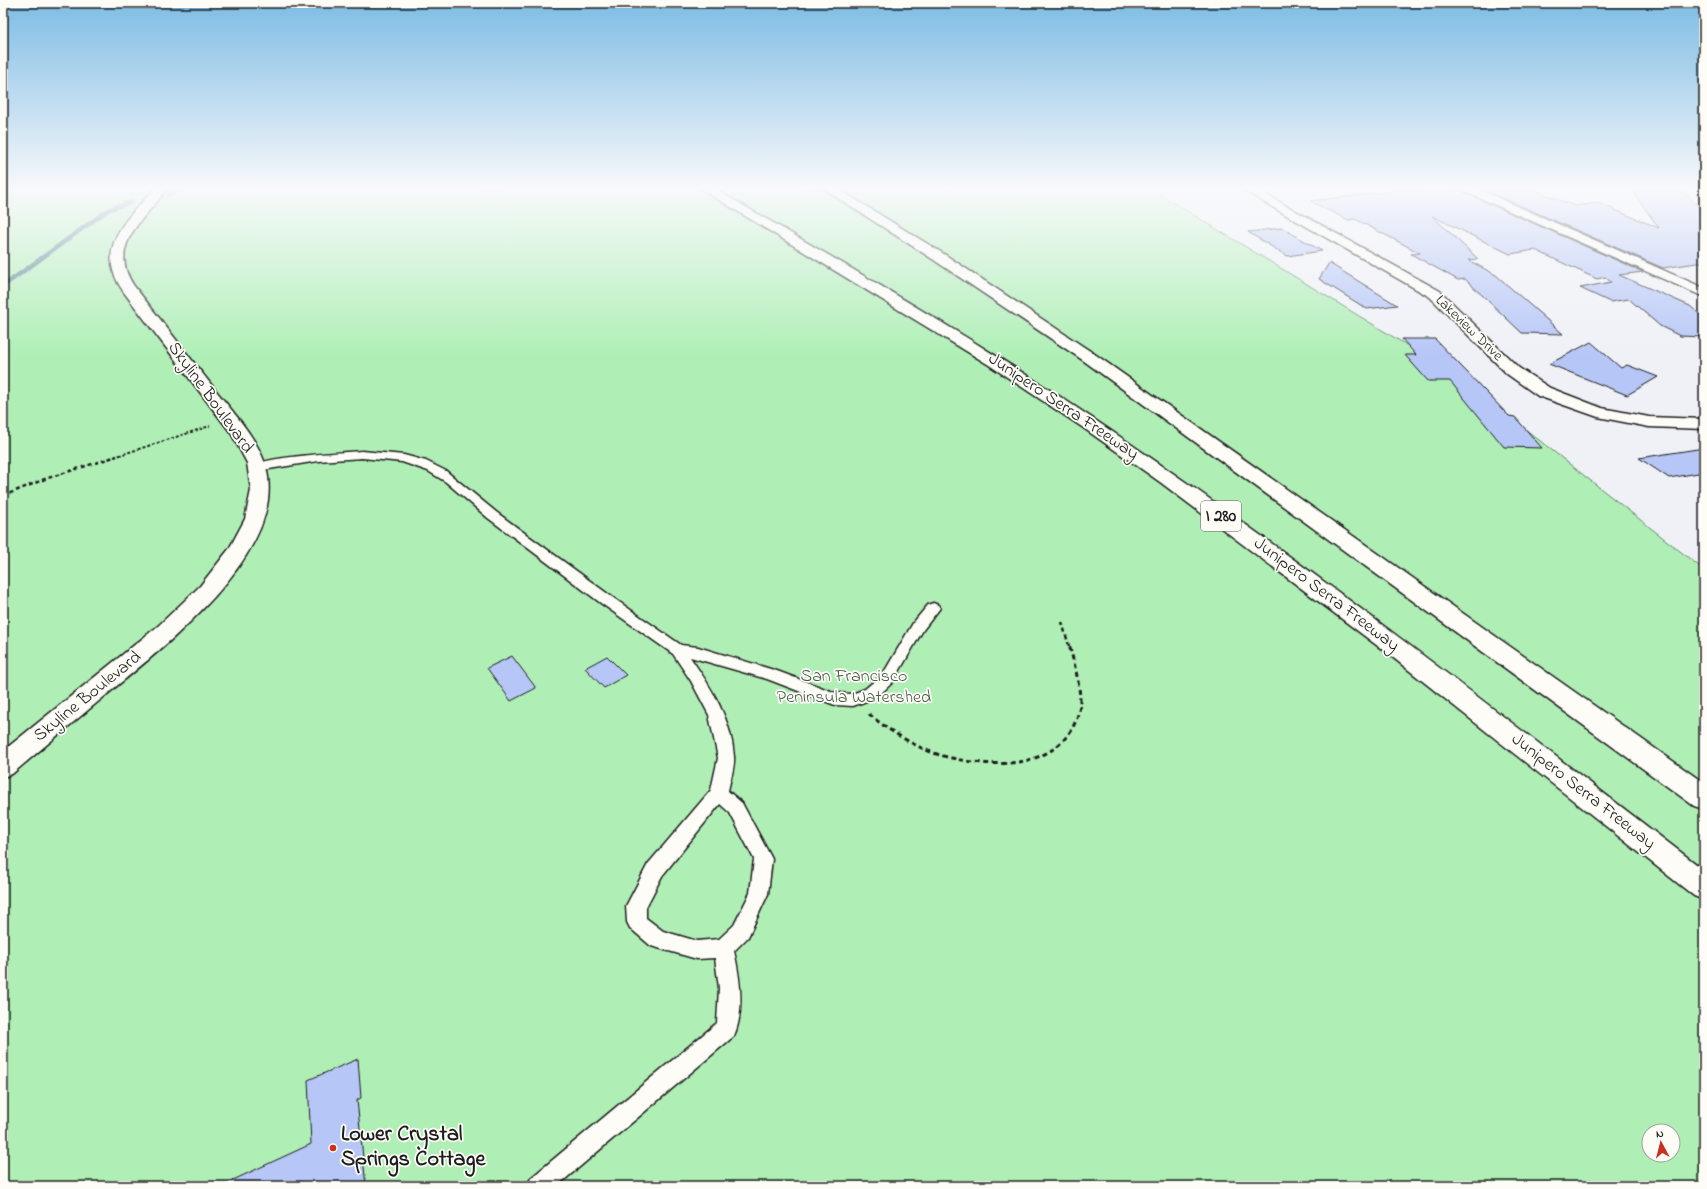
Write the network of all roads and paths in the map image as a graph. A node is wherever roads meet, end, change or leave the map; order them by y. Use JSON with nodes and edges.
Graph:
{"nodes":[{"id":1,"x":121,"y":244,"type":"edge"},
{"id":2,"x":800,"y":244,"type":"edge"},
{"id":3,"x":919,"y":244,"type":"edge"},
{"id":4,"x":1346,"y":244,"type":"edge"},
{"id":5,"x":1597,"y":244,"type":"edge"},
{"id":6,"x":1701,"y":289,"type":"edge"},
{"id":7,"x":230,"y":420,"type":"junction"},
{"id":8,"x":1704,"y":424,"type":"edge"},
{"id":9,"x":257,"y":467,"type":"junction"},
{"id":10,"x":3,"y":496,"type":"edge"},
{"id":11,"x":933,"y":608,"type":"dead end"},
{"id":12,"x":1062,"y":622,"type":"dead end"},
{"id":13,"x":678,"y":650,"type":"junction"},
{"id":14,"x":853,"y":700,"type":"junction"},
{"id":15,"x":3,"y":766,"type":"edge"},
{"id":16,"x":719,"y":793,"type":"junction"},
{"id":17,"x":1704,"y":798,"type":"edge"},
{"id":18,"x":1704,"y":887,"type":"edge"},
{"id":19,"x":723,"y":948,"type":"junction"},
{"id":20,"x":539,"y":1186,"type":"edge"}],
"edges":[{"from":1,"to":7,"type":"main road","name":"Skyline Boulevard"},
{"from":2,"to":18,"type":"main road","name":"Junipero Serra Freeway","number":"I 280"},
{"from":3,"to":17,"type":"main road"},
{"from":4,"to":8,"type":"main road","name":"Lakeview Drive"},
{"from":5,"to":6,"type":"main road"},
{"from":7,"to":9,"type":"main road","name":"Skyline Boulevard"},
{"from":7,"to":10,"type":"path"},
{"from":9,"to":13,"type":"lane"},
{"from":9,"to":15,"type":"main road","name":"Skyline Boulevard"},
{"from":11,"to":14,"type":"lane"},
{"from":12,"to":14,"type":"path"},
{"from":13,"to":14,"type":"lane"},
{"from":13,"to":16,"type":"lane"},
{"from":16,"to":19,"type":"lane"},
{"from":16,"to":19,"type":"lane"},
{"from":19,"to":20,"type":"lane"}]}
